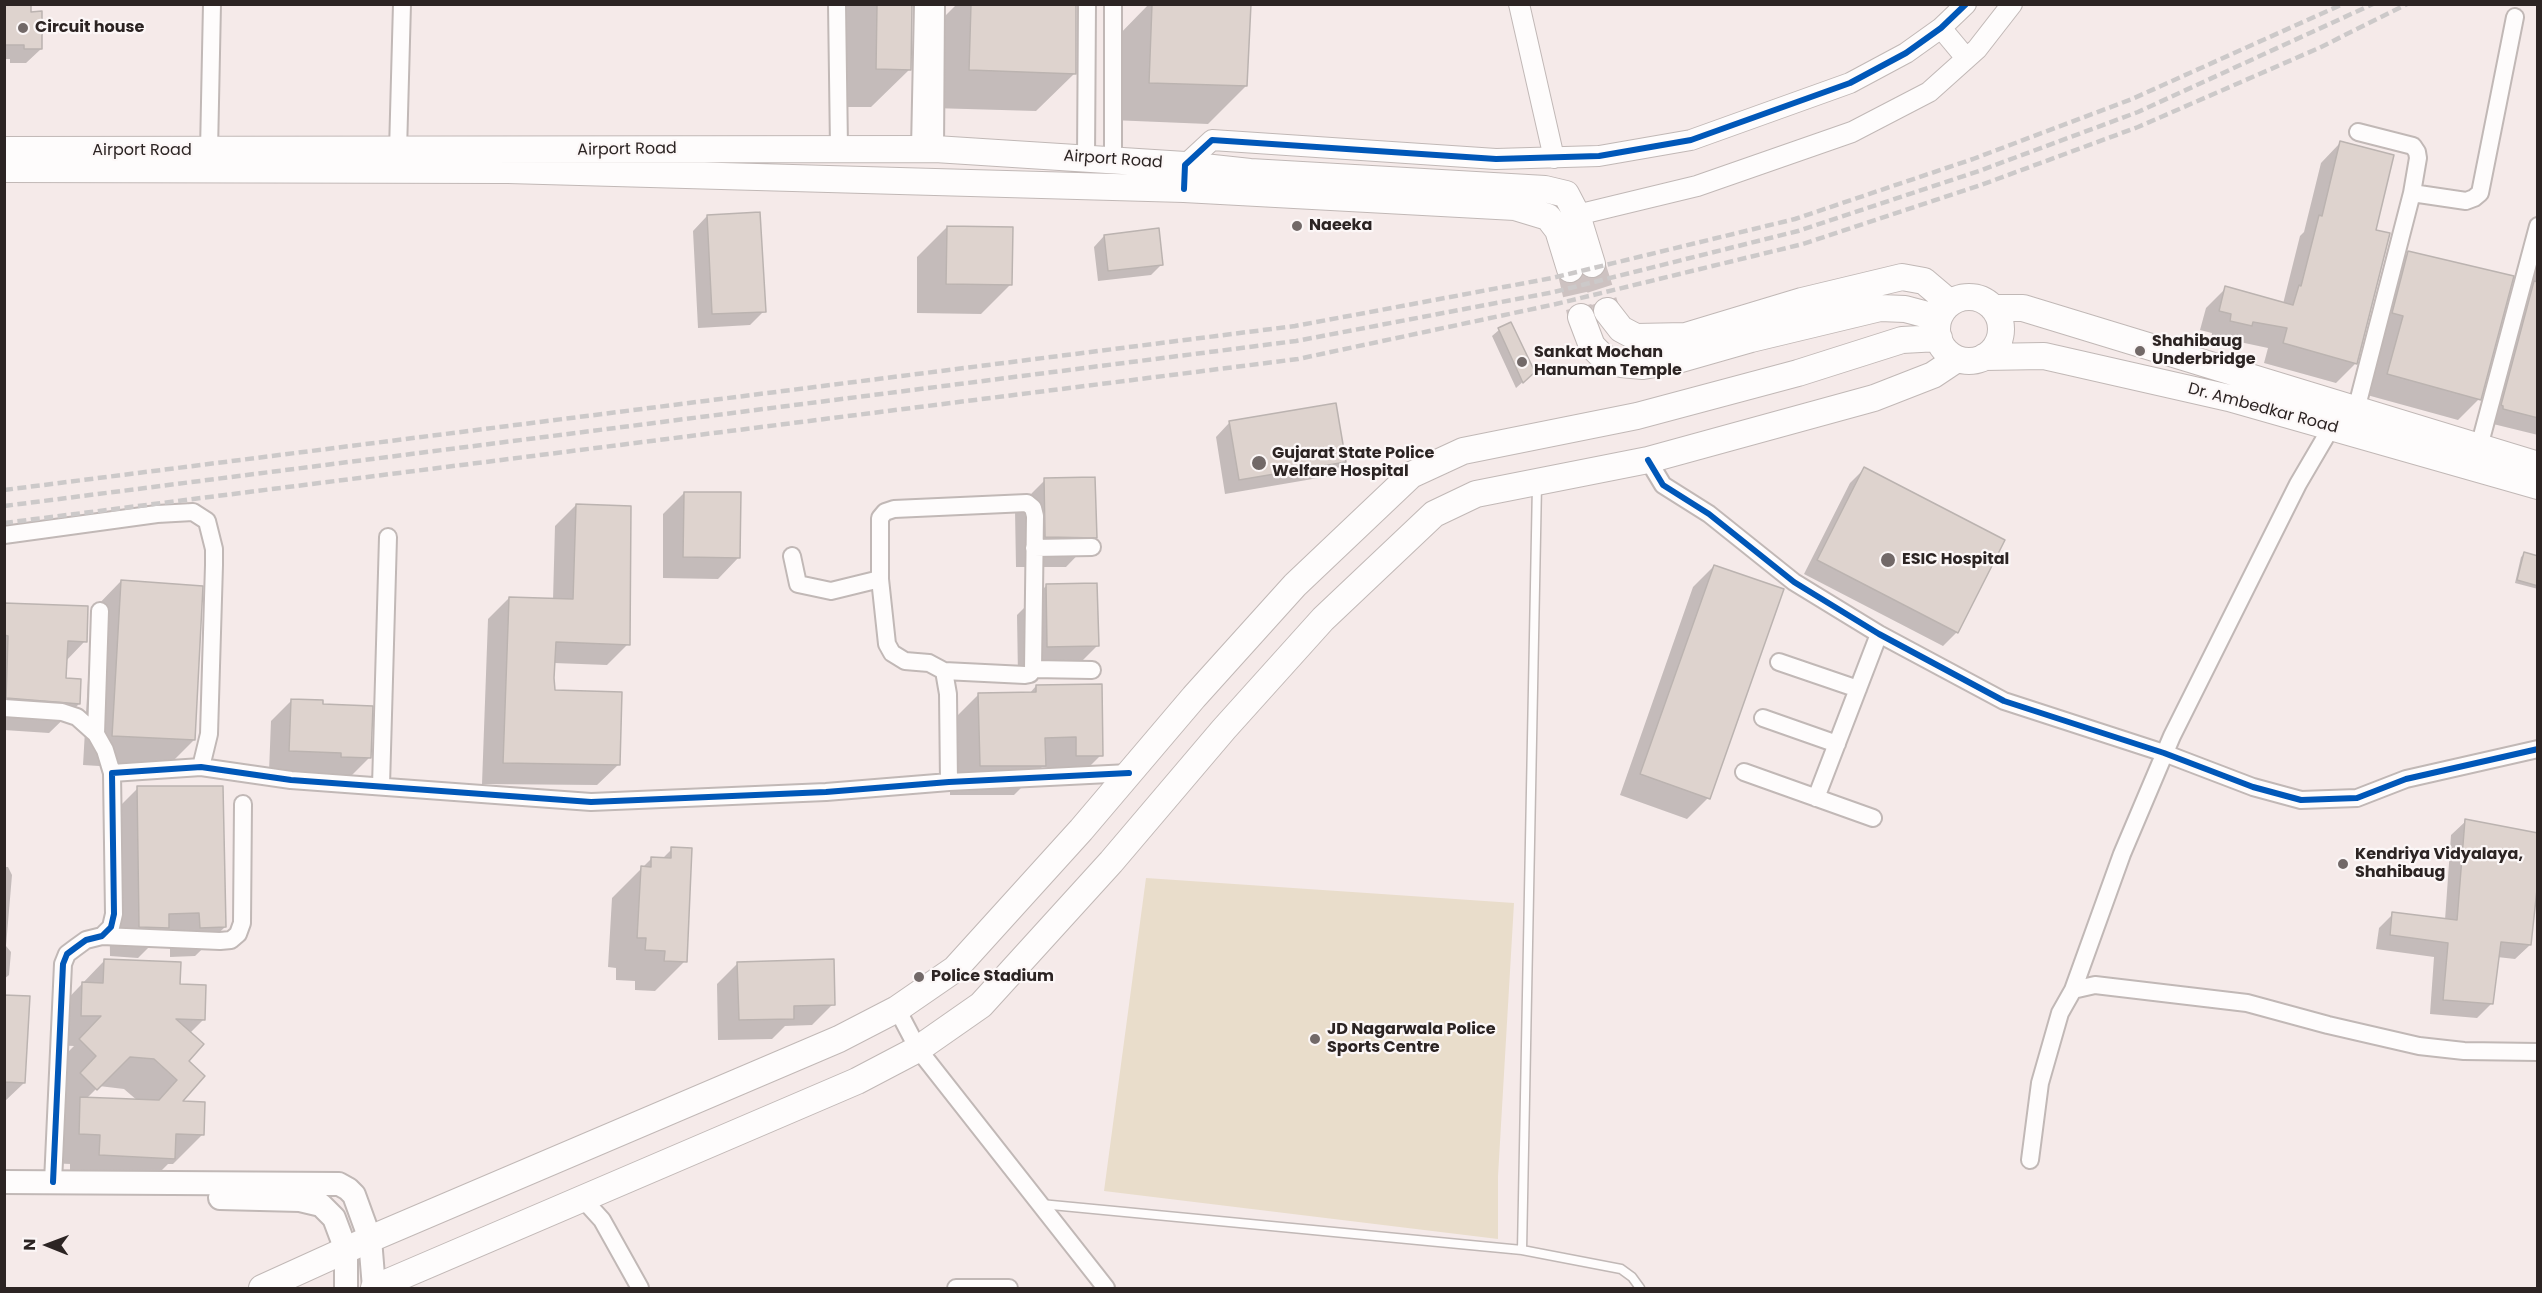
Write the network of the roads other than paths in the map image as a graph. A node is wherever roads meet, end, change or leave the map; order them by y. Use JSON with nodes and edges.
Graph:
{"nodes":[{"id":1,"x":213,"y":4,"type":"edge"},
{"id":2,"x":402,"y":4,"type":"edge"},
{"id":3,"x":837,"y":4,"type":"edge"},
{"id":4,"x":923,"y":4,"type":"edge"},
{"id":5,"x":936,"y":4,"type":"edge"},
{"id":6,"x":1087,"y":4,"type":"edge"},
{"id":7,"x":1113,"y":4,"type":"edge"},
{"id":8,"x":1519,"y":4,"type":"edge"},
{"id":9,"x":1966,"y":4,"type":"edge"},
{"id":10,"x":2012,"y":4,"type":"edge"},
{"id":11,"x":2515,"y":17,"type":"dead end"},
{"id":12,"x":1941,"y":28,"type":"junction"},
{"id":13,"x":1966,"y":58,"type":"junction"},
{"id":14,"x":2358,"y":132,"type":"dead end"},
{"id":15,"x":839,"y":148,"type":"junction"},
{"id":16,"x":927,"y":149,"type":"junction"},
{"id":17,"x":4,"y":150,"type":"edge"},
{"id":18,"x":208,"y":151,"type":"junction"},
{"id":19,"x":398,"y":151,"type":"junction"},
{"id":20,"x":1086,"y":158,"type":"junction"},
{"id":21,"x":1554,"y":158,"type":"junction"},
{"id":22,"x":1113,"y":160,"type":"junction"},
{"id":23,"x":4,"y":170,"type":"edge"},
{"id":24,"x":1184,"y":177,"type":"junction"},
{"id":25,"x":1244,"y":182,"type":"junction"},
{"id":26,"x":2412,"y":193,"type":"junction"},
{"id":27,"x":1577,"y":216,"type":"junction"},
{"id":28,"x":2538,"y":226,"type":"edge"},
{"id":29,"x":1993,"y":308,"type":"junction"},
{"id":30,"x":1607,"y":311,"type":"tunnel mouth"},
{"id":31,"x":1581,"y":317,"type":"tunnel mouth"},
{"id":32,"x":1943,"y":320,"type":"junction"},
{"id":33,"x":1984,"y":357,"type":"junction"},
{"id":34,"x":1957,"y":359,"type":"junction"},
{"id":35,"x":2356,"y":410,"type":"junction"},
{"id":36,"x":2332,"y":426,"type":"junction"},
{"id":37,"x":2479,"y":447,"type":"junction"},
{"id":38,"x":1648,"y":460,"type":"junction"},
{"id":39,"x":2538,"y":465,"type":"edge"},
{"id":40,"x":1538,"y":483,"type":"junction"},
{"id":41,"x":2538,"y":486,"type":"edge"},
{"id":42,"x":4,"y":535,"type":"edge"},
{"id":43,"x":388,"y":537,"type":"dead end"},
{"id":44,"x":1034,"y":548,"type":"junction"},
{"id":45,"x":1092,"y":548,"type":"dead end"},
{"id":46,"x":792,"y":556,"type":"dead end"},
{"id":47,"x":880,"y":579,"type":"junction"},
{"id":48,"x":100,"y":611,"type":"dead end"},
{"id":49,"x":1879,"y":634,"type":"junction"},
{"id":50,"x":1779,"y":662,"type":"dead end"},
{"id":51,"x":1033,"y":669,"type":"junction"},
{"id":52,"x":1092,"y":670,"type":"dead end"},
{"id":53,"x":944,"y":671,"type":"junction"},
{"id":54,"x":1858,"y":689,"type":"junction"},
{"id":55,"x":4,"y":708,"type":"edge"},
{"id":56,"x":1763,"y":718,"type":"dead end"},
{"id":57,"x":96,"y":734,"type":"junction"},
{"id":58,"x":1837,"y":744,"type":"junction"},
{"id":59,"x":2538,"y":749,"type":"edge"},
{"id":60,"x":2164,"y":753,"type":"junction"},
{"id":61,"x":201,"y":767,"type":"junction"},
{"id":62,"x":1744,"y":772,"type":"dead end"},
{"id":63,"x":112,"y":773,"type":"junction"},
{"id":64,"x":1129,"y":774,"type":"junction"},
{"id":65,"x":949,"y":782,"type":"junction"},
{"id":66,"x":381,"y":786,"type":"junction"},
{"id":67,"x":1816,"y":798,"type":"junction"},
{"id":68,"x":243,"y":804,"type":"dead end"},
{"id":69,"x":1873,"y":818,"type":"dead end"},
{"id":70,"x":102,"y":936,"type":"junction"},
{"id":71,"x":2073,"y":990,"type":"junction"},
{"id":72,"x":897,"y":1010,"type":"junction"},
{"id":73,"x":918,"y":1049,"type":"junction"},
{"id":74,"x":2538,"y":1052,"type":"edge"},
{"id":75,"x":2030,"y":1160,"type":"dead end"},
{"id":76,"x":4,"y":1182,"type":"edge"},
{"id":77,"x":53,"y":1182,"type":"junction"},
{"id":78,"x":4,"y":1195,"type":"edge"},
{"id":79,"x":582,"y":1198,"type":"junction"},
{"id":80,"x":1038,"y":1203,"type":"junction"},
{"id":81,"x":370,"y":1239,"type":"junction"},
{"id":82,"x":346,"y":1250,"type":"junction"},
{"id":83,"x":1522,"y":1250,"type":"junction"},
{"id":84,"x":262,"y":1288,"type":"edge"},
{"id":85,"x":346,"y":1288,"type":"edge"},
{"id":86,"x":374,"y":1288,"type":"edge"},
{"id":87,"x":640,"y":1288,"type":"edge"},
{"id":88,"x":956,"y":1288,"type":"edge"},
{"id":89,"x":1009,"y":1288,"type":"edge"},
{"id":90,"x":1106,"y":1288,"type":"edge"},
{"id":91,"x":1640,"y":1288,"type":"edge"}],
"edges":[{"from":1,"to":18,"type":"street"},
{"from":2,"to":19,"type":"street"},
{"from":3,"to":15,"type":"street"},
{"from":4,"to":16,"type":"street"},
{"from":5,"to":16,"type":"street"},
{"from":6,"to":20,"type":"street"},
{"from":7,"to":22,"type":"street"},
{"from":8,"to":21,"type":"street"},
{"from":9,"to":12,"type":"street"},
{"from":10,"to":13,"type":"street"},
{"from":11,"to":26,"type":"street"},
{"from":12,"to":13,"type":"street"},
{"from":12,"to":21,"type":"street"},
{"from":13,"to":27,"type":"street"},
{"from":14,"to":26,"type":"street"},
{"from":15,"to":16,"type":"main road","name":"Airport Road"},
{"from":15,"to":19,"type":"main road","name":"Airport Road"},
{"from":16,"to":20,"type":"main road","name":"Airport Road"},
{"from":17,"to":18,"type":"main road","name":"Airport Road"},
{"from":18,"to":19,"type":"main road","name":"Airport Road"},
{"from":20,"to":22,"type":"main road","name":"Airport Road"},
{"from":21,"to":24,"type":"street"},
{"from":22,"to":24,"type":"main road","name":"Airport Road"},
{"from":23,"to":24,"type":"main road","name":"Airport Road"},
{"from":24,"to":25,"type":"main road","name":"Airport Road"},
{"from":25,"to":27,"type":"main road"},
{"from":25,"to":27,"type":"main road"},
{"from":26,"to":35,"type":"street"},
{"from":28,"to":37,"type":"street"},
{"from":29,"to":32,"type":"main road"},
{"from":29,"to":33,"type":"main road"},
{"from":29,"to":35,"type":"main road","name":"Dr. Ambedkar Road"},
{"from":30,"to":32,"type":"main road"},
{"from":31,"to":32,"type":"main road"},
{"from":32,"to":34,"type":"main road"},
{"from":32,"to":64,"type":"main road"},
{"from":33,"to":34,"type":"main road"},
{"from":33,"to":36,"type":"main road","name":"Dr. Ambedkar Road"},
{"from":34,"to":38,"type":"main road"},
{"from":35,"to":37,"type":"main road","name":"Dr. Ambedkar Road"},
{"from":36,"to":41,"type":"main road","name":"Dr. Ambedkar Road"},
{"from":36,"to":60,"type":"street"},
{"from":37,"to":39,"type":"main road","name":"Dr. Ambedkar Road"},
{"from":38,"to":40,"type":"main road"},
{"from":38,"to":49,"type":"street"},
{"from":40,"to":73,"type":"main road"},
{"from":40,"to":83,"type":"lane"},
{"from":42,"to":61,"type":"street"},
{"from":43,"to":66,"type":"street"},
{"from":44,"to":45,"type":"street"},
{"from":44,"to":47,"type":"street"},
{"from":44,"to":51,"type":"street"},
{"from":46,"to":47,"type":"street"},
{"from":47,"to":53,"type":"street"},
{"from":48,"to":57,"type":"street"},
{"from":49,"to":54,"type":"street"},
{"from":49,"to":60,"type":"street"},
{"from":50,"to":54,"type":"street"},
{"from":51,"to":52,"type":"street"},
{"from":51,"to":53,"type":"street"},
{"from":53,"to":65,"type":"street"},
{"from":54,"to":58,"type":"street"},
{"from":55,"to":57,"type":"street"},
{"from":56,"to":58,"type":"street"},
{"from":57,"to":63,"type":"street"},
{"from":58,"to":67,"type":"street"},
{"from":59,"to":60,"type":"street"},
{"from":60,"to":71,"type":"street"},
{"from":61,"to":63,"type":"street"},
{"from":61,"to":66,"type":"street"},
{"from":62,"to":67,"type":"street"},
{"from":63,"to":70,"type":"street"},
{"from":64,"to":65,"type":"street"},
{"from":64,"to":72,"type":"main road"},
{"from":65,"to":66,"type":"street"},
{"from":67,"to":69,"type":"street"},
{"from":68,"to":70,"type":"street"},
{"from":70,"to":77,"type":"street"},
{"from":71,"to":74,"type":"street"},
{"from":71,"to":75,"type":"street"},
{"from":72,"to":73,"type":"street"},
{"from":72,"to":81,"type":"main road"},
{"from":73,"to":79,"type":"main road"},
{"from":73,"to":80,"type":"street"},
{"from":76,"to":77,"type":"main road"},
{"from":77,"to":81,"type":"main road"},
{"from":78,"to":82,"type":"main road"},
{"from":79,"to":86,"type":"main road"},
{"from":79,"to":87,"type":"street"},
{"from":80,"to":83,"type":"lane"},
{"from":80,"to":90,"type":"street"},
{"from":81,"to":82,"type":"main road"},
{"from":81,"to":86,"type":"main road"},
{"from":82,"to":84,"type":"main road"},
{"from":82,"to":85,"type":"main road"},
{"from":83,"to":91,"type":"lane"},
{"from":88,"to":89,"type":"street"}]}
